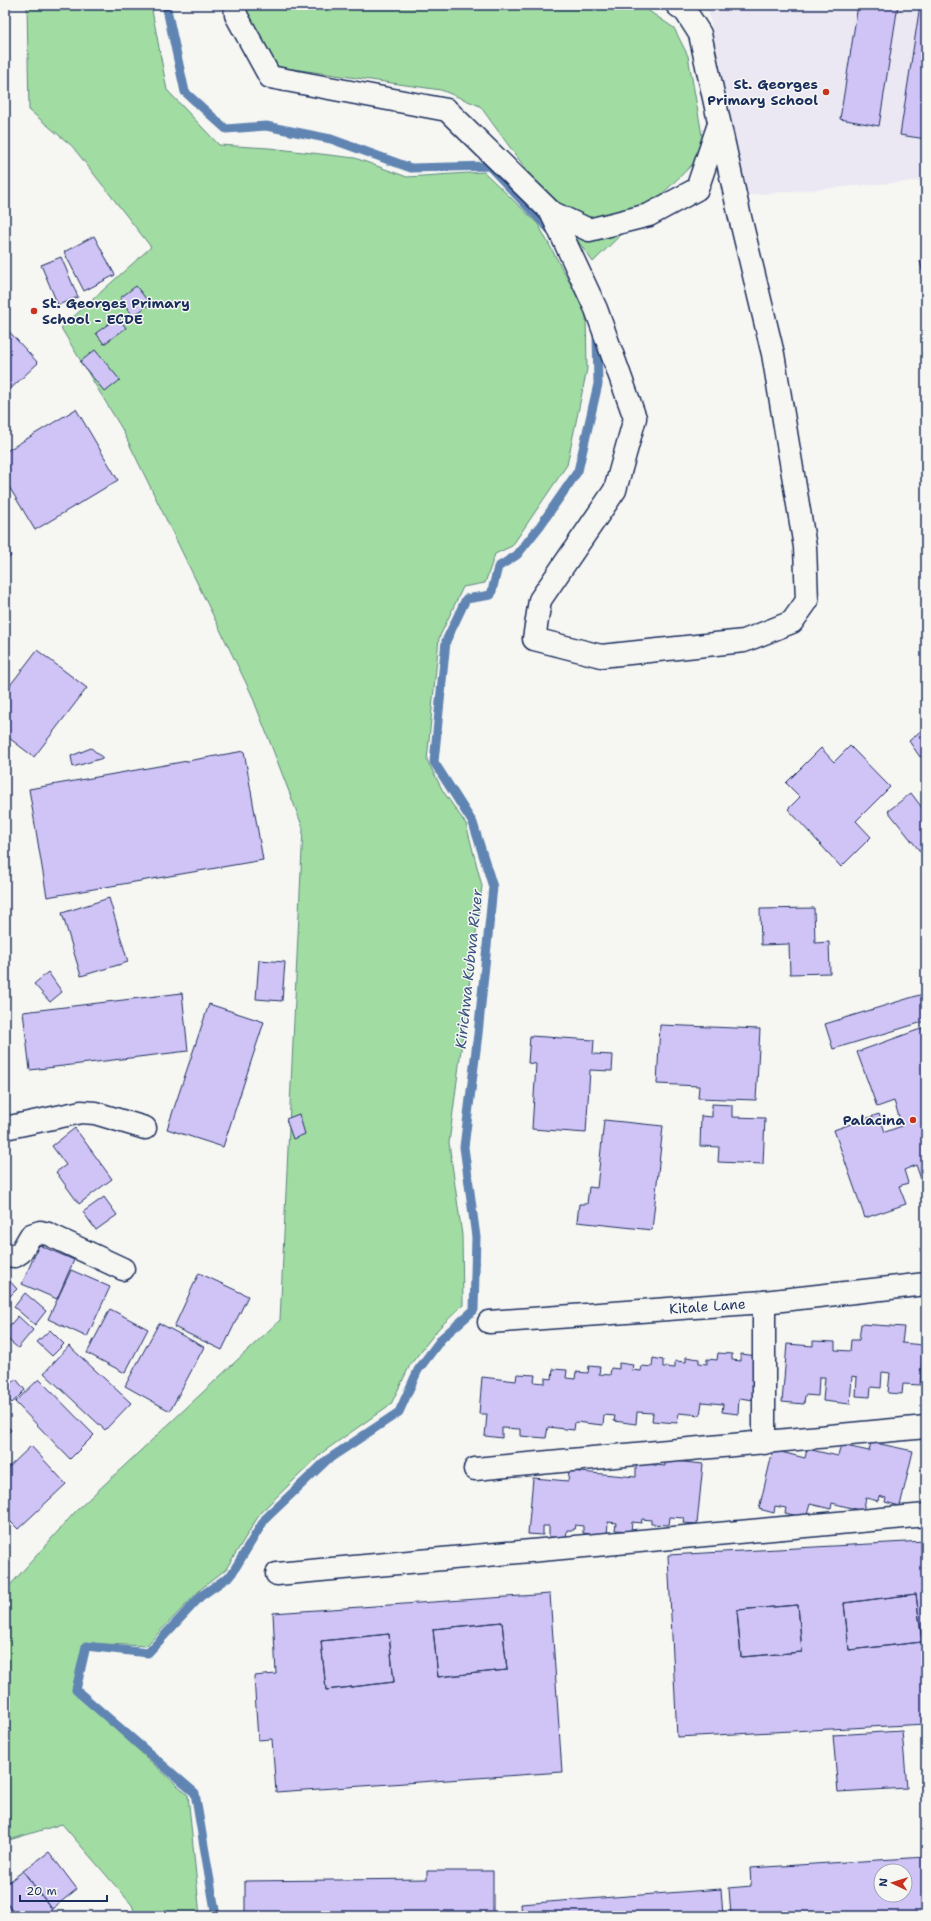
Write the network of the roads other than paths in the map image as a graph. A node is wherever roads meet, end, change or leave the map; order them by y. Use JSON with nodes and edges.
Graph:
{"nodes":[{"id":1,"x":235,"y":5,"type":"edge"},
{"id":2,"x":677,"y":5,"type":"edge"},
{"id":3,"x":719,"y":124,"type":"junction"},
{"id":4,"x":551,"y":212,"type":"junction"},
{"id":5,"x":5,"y":1128,"type":"edge"},
{"id":6,"x":145,"y":1128,"type":"dead end"},
{"id":7,"x":5,"y":1255,"type":"edge"},
{"id":8,"x":123,"y":1269,"type":"dead end"},
{"id":9,"x":926,"y":1284,"type":"edge"},
{"id":10,"x":764,"y":1302,"type":"junction"},
{"id":11,"x":489,"y":1322,"type":"dead end"},
{"id":12,"x":926,"y":1427,"type":"edge"},
{"id":13,"x":764,"y":1442,"type":"junction"},
{"id":14,"x":475,"y":1469,"type":"dead end"},
{"id":15,"x":926,"y":1515,"type":"edge"},
{"id":16,"x":277,"y":1574,"type":"dead end"}],
"edges":[{"from":1,"to":4,"type":"street"},
{"from":2,"to":3,"type":"street"},
{"from":3,"to":4,"type":"street"},
{"from":3,"to":4,"type":"street"},
{"from":5,"to":6,"type":"street"},
{"from":7,"to":8,"type":"street"},
{"from":9,"to":10,"type":"street","name":"Kitale Lane"},
{"from":10,"to":11,"type":"street","name":"Kitale Lane"},
{"from":10,"to":13,"type":"street"},
{"from":12,"to":13,"type":"street"},
{"from":13,"to":14,"type":"street"},
{"from":15,"to":16,"type":"street"}]}
